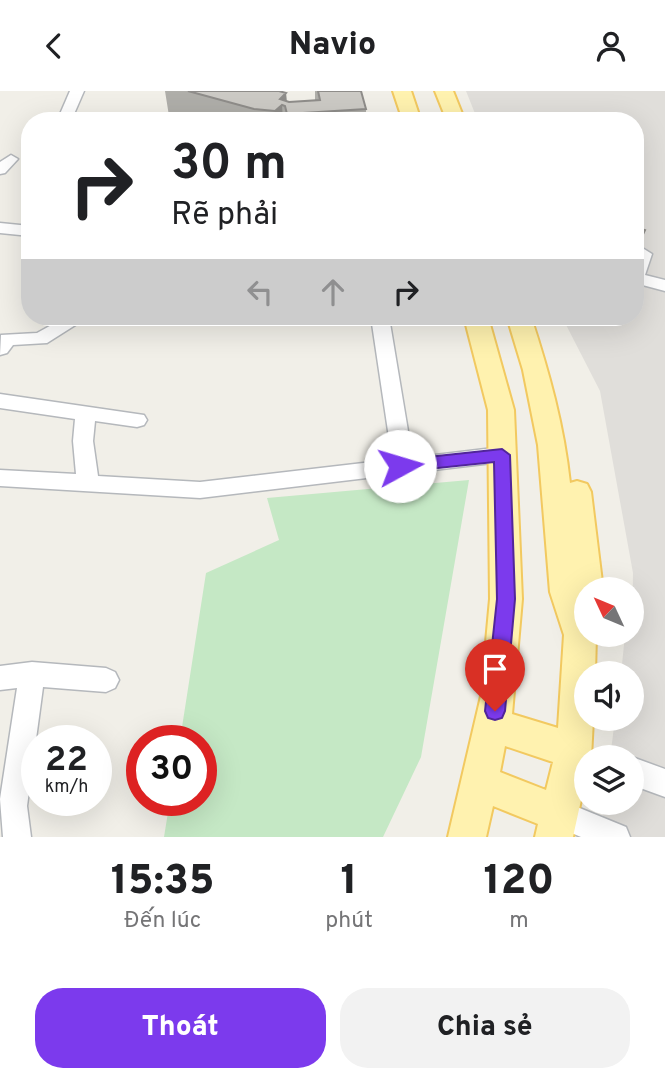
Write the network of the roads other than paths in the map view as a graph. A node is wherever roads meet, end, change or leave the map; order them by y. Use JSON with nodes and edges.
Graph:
{"nodes":[{"id":1,"x":77,"y":91,"type":"edge"},
{"id":2,"x":402,"y":91,"type":"edge"},
{"id":3,"x":430,"y":91,"type":"edge"},
{"id":4,"x":444,"y":91,"type":"edge"},
{"id":5,"x":68,"y":112,"type":"edge"},
{"id":6,"x":409,"y":112,"type":"edge"},
{"id":7,"x":438,"y":112,"type":"edge"},
{"id":8,"x":452,"y":112,"type":"edge"},
{"id":9,"x":0,"y":228,"type":"edge"},
{"id":10,"x":21,"y":230,"type":"edge"},
{"id":11,"x":644,"y":280,"type":"edge"},
{"id":12,"x":665,"y":286,"type":"edge"},
{"id":13,"x":63,"y":326,"type":"edge"},
{"id":14,"x":381,"y":326,"type":"edge"},
{"id":15,"x":478,"y":326,"type":"edge"},
{"id":16,"x":522,"y":326,"type":"edge"},
{"id":17,"x":536,"y":326,"type":"edge"},
{"id":18,"x":0,"y":349,"type":"edge"},
{"id":19,"x":0,"y":401,"type":"edge"},
{"id":20,"x":85,"y":415,"type":"junction"},
{"id":21,"x":137,"y":421,"type":"dead end"},
{"id":22,"x":502,"y":455,"type":"junction"},
{"id":23,"x":400,"y":466,"type":"junction"},
{"id":24,"x":0,"y":478,"type":"edge"},
{"id":25,"x":88,"y":482,"type":"junction"},
{"id":26,"x":586,"y":577,"type":"edge"},
{"id":27,"x":574,"y":605,"type":"edge"},
{"id":28,"x":583,"y":647,"type":"edge"},
{"id":29,"x":32,"y":674,"type":"junction"},
{"id":30,"x":0,"y":678,"type":"edge"},
{"id":31,"x":106,"y":680,"type":"dead end"},
{"id":32,"x":492,"y":725,"type":"junction"},
{"id":33,"x":584,"y":745,"type":"edge"},
{"id":34,"x":574,"y":751,"type":"edge"},
{"id":35,"x":644,"y":775,"type":"edge"},
{"id":36,"x":574,"y":781,"type":"edge"},
{"id":37,"x":479,"y":782,"type":"junction"},
{"id":38,"x":665,"y":783,"type":"edge"},
{"id":39,"x":557,"y":826,"type":"edge"},
{"id":40,"x":17,"y":837,"type":"edge"},
{"id":41,"x":467,"y":837,"type":"edge"},
{"id":42,"x":615,"y":837,"type":"edge"}],
"edges":[{"from":1,"to":5,"type":"street"},
{"from":2,"to":6,"type":"main road"},
{"from":3,"to":7,"type":"main road"},
{"from":4,"to":8,"type":"main road"},
{"from":9,"to":10,"type":"street"},
{"from":11,"to":12,"type":"street"},
{"from":13,"to":18,"type":"street"},
{"from":14,"to":23,"type":"street"},
{"from":15,"to":22,"type":"main road"},
{"from":16,"to":27,"type":"main road"},
{"from":17,"to":26,"type":"main road"},
{"from":19,"to":20,"type":"street"},
{"from":20,"to":21,"type":"street"},
{"from":20,"to":25,"type":"street"},
{"from":22,"to":23,"type":"street"},
{"from":22,"to":32,"type":"main road"},
{"from":23,"to":25,"type":"street"},
{"from":24,"to":25,"type":"street"},
{"from":28,"to":33,"type":"main road"},
{"from":29,"to":30,"type":"street"},
{"from":29,"to":31,"type":"street"},
{"from":29,"to":40,"type":"street"},
{"from":32,"to":34,"type":"main road"},
{"from":32,"to":37,"type":"main road"},
{"from":35,"to":38,"type":"street"},
{"from":36,"to":39,"type":"main road"},
{"from":37,"to":39,"type":"main road"},
{"from":37,"to":41,"type":"main road"},
{"from":39,"to":42,"type":"street"}]}
